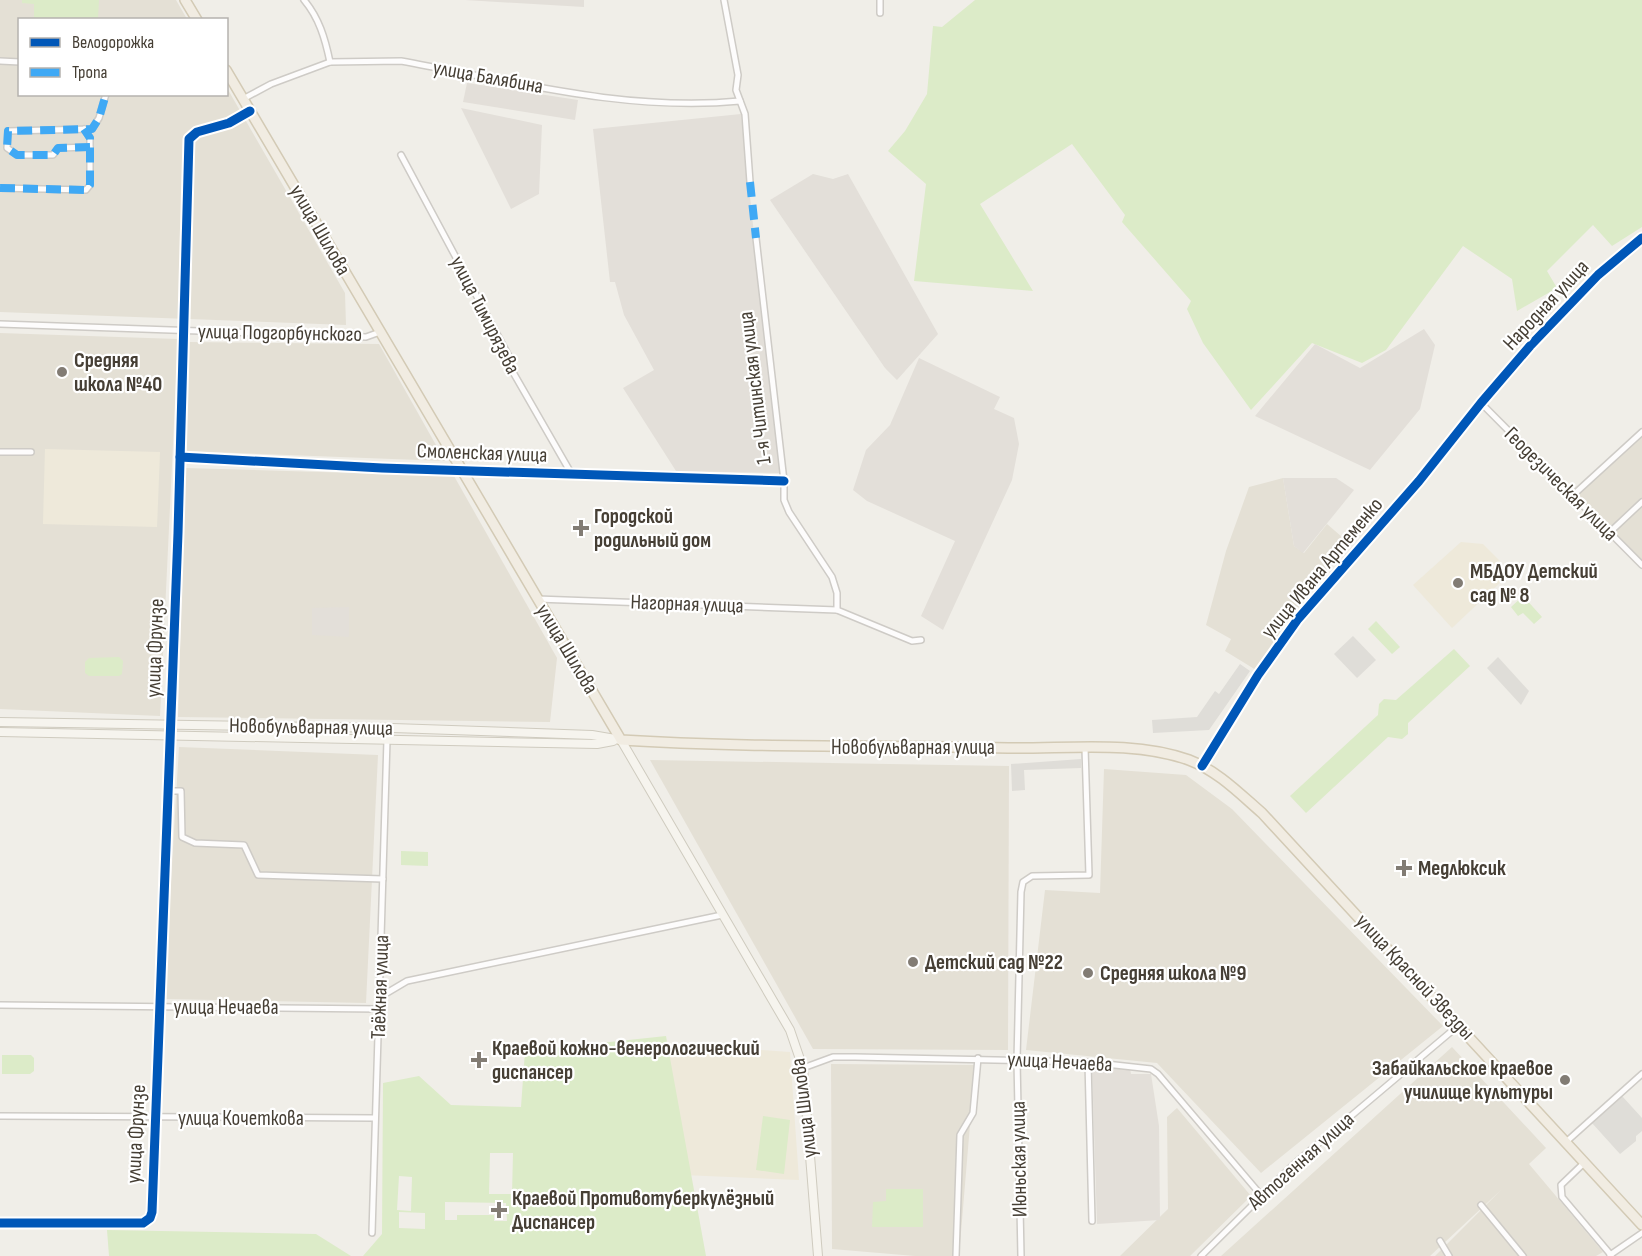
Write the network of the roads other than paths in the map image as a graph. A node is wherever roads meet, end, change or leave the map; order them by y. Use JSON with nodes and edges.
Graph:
{"nodes":[{"id":1,"x":185,"y":0,"type":"edge"},
{"id":2,"x":304,"y":0,"type":"edge"},
{"id":3,"x":724,"y":0,"type":"edge"},
{"id":4,"x":880,"y":0,"type":"edge"},
{"id":5,"x":880,"y":14,"type":"dead end"},
{"id":6,"x":196,"y":18,"type":"edge"},
{"id":7,"x":0,"y":62,"type":"edge"},
{"id":8,"x":18,"y":62,"type":"edge"},
{"id":9,"x":330,"y":62,"type":"junction"},
{"id":10,"x":228,"y":73,"type":"edge"},
{"id":11,"x":105,"y":96,"type":"edge"},
{"id":12,"x":243,"y":99,"type":"junction"},
{"id":13,"x":740,"y":101,"type":"junction"},
{"id":14,"x":250,"y":111,"type":"junction"},
{"id":15,"x":84,"y":129,"type":"junction"},
{"id":16,"x":90,"y":147,"type":"junction"},
{"id":17,"x":401,"y":155,"type":"dead end"},
{"id":18,"x":750,"y":182,"type":"dead end"},
{"id":19,"x":0,"y":188,"type":"edge"},
{"id":20,"x":756,"y":238,"type":"dead end"},
{"id":21,"x":1642,"y":238,"type":"edge"},
{"id":22,"x":0,"y":324,"type":"edge"},
{"id":23,"x":184,"y":331,"type":"junction"},
{"id":24,"x":380,"y":332,"type":"junction"},
{"id":25,"x":1481,"y":403,"type":"junction"},
{"id":26,"x":1642,"y":432,"type":"edge"},
{"id":27,"x":0,"y":452,"type":"edge"},
{"id":28,"x":31,"y":452,"type":"dead end"},
{"id":29,"x":180,"y":457,"type":"junction"},
{"id":30,"x":461,"y":470,"type":"junction"},
{"id":31,"x":571,"y":473,"type":"junction"},
{"id":32,"x":784,"y":481,"type":"junction"},
{"id":33,"x":1571,"y":497,"type":"junction"},
{"id":34,"x":1642,"y":502,"type":"edge"},
{"id":35,"x":1609,"y":533,"type":"junction"},
{"id":36,"x":1642,"y":565,"type":"edge"},
{"id":37,"x":537,"y":599,"type":"junction"},
{"id":38,"x":837,"y":610,"type":"junction"},
{"id":39,"x":921,"y":640,"type":"dead end"},
{"id":40,"x":0,"y":722,"type":"edge"},
{"id":41,"x":170,"y":724,"type":"junction"},
{"id":42,"x":0,"y":732,"type":"edge"},
{"id":43,"x":170,"y":734,"type":"junction"},
{"id":44,"x":387,"y":740,"type":"junction"},
{"id":45,"x":621,"y":740,"type":"junction"},
{"id":46,"x":1085,"y":748,"type":"junction"},
{"id":47,"x":1202,"y":766,"type":"junction"},
{"id":48,"x":168,"y":791,"type":"junction"},
{"id":49,"x":383,"y":879,"type":"junction"},
{"id":50,"x":722,"y":915,"type":"junction"},
{"id":51,"x":380,"y":998,"type":"junction"},
{"id":52,"x":0,"y":1005,"type":"edge"},
{"id":53,"x":161,"y":1006,"type":"junction"},
{"id":54,"x":380,"y":1009,"type":"junction"},
{"id":55,"x":1460,"y":1025,"type":"junction"},
{"id":56,"x":978,"y":1058,"type":"junction"},
{"id":57,"x":1017,"y":1060,"type":"junction"},
{"id":58,"x":1088,"y":1062,"type":"junction"},
{"id":59,"x":804,"y":1068,"type":"junction"},
{"id":60,"x":1642,"y":1074,"type":"edge"},
{"id":61,"x":0,"y":1116,"type":"edge"},
{"id":62,"x":154,"y":1117,"type":"junction"},
{"id":63,"x":374,"y":1118,"type":"junction"},
{"id":64,"x":1566,"y":1142,"type":"junction"},
{"id":65,"x":1584,"y":1163,"type":"junction"},
{"id":66,"x":1261,"y":1196,"type":"junction"},
{"id":67,"x":1481,"y":1205,"type":"dead end"},
{"id":68,"x":1092,"y":1221,"type":"dead end"},
{"id":69,"x":0,"y":1223,"type":"edge"},
{"id":70,"x":1642,"y":1225,"type":"edge"},
{"id":71,"x":372,"y":1233,"type":"dead end"},
{"id":72,"x":1642,"y":1233,"type":"edge"},
{"id":73,"x":1440,"y":1241,"type":"dead end"},
{"id":74,"x":1610,"y":1255,"type":"edge"},
{"id":75,"x":818,"y":1256,"type":"edge"},
{"id":76,"x":956,"y":1256,"type":"edge"},
{"id":77,"x":1021,"y":1256,"type":"edge"},
{"id":78,"x":1201,"y":1256,"type":"edge"},
{"id":79,"x":1449,"y":1256,"type":"edge"},
{"id":80,"x":1523,"y":1256,"type":"edge"}],
"edges":[{"from":1,"to":6,"type":"main road"},
{"from":2,"to":9,"type":"street"},
{"from":3,"to":13,"type":"street"},
{"from":4,"to":5,"type":"street"},
{"from":7,"to":8,"type":"street"},
{"from":9,"to":12,"type":"street","name":"улица Балябина"},
{"from":9,"to":13,"type":"street","name":"улица Балябина"},
{"from":10,"to":12,"type":"main road","name":"улица Шилова"},
{"from":11,"to":15,"type":"street"},
{"from":12,"to":14,"type":"main road","name":"улица Шилова"},
{"from":13,"to":18,"type":"street"},
{"from":14,"to":23,"type":"street","name":"улица Фрунзе"},
{"from":14,"to":24,"type":"main road","name":"улица Шилова"},
{"from":15,"to":16,"type":"street"},
{"from":15,"to":16,"type":"street"},
{"from":16,"to":19,"type":"street"},
{"from":17,"to":31,"type":"street","name":"улица Тимирязева"},
{"from":20,"to":32,"type":"street","name":"1-я Читинская улица"},
{"from":21,"to":25,"type":"street","name":"Народная улица"},
{"from":22,"to":23,"type":"street","name":"улица Подгорбунского"},
{"from":23,"to":24,"type":"street","name":"улица Подгорбунского"},
{"from":23,"to":29,"type":"street","name":"улица Фрунзе"},
{"from":24,"to":30,"type":"main road","name":"улица Шилова"},
{"from":25,"to":33,"type":"street","name":"Геодезическая улица"},
{"from":25,"to":47,"type":"street","name":"улица Ивана Артеменко"},
{"from":26,"to":33,"type":"street"},
{"from":27,"to":28,"type":"street"},
{"from":29,"to":30,"type":"street","name":"Смоленская улица"},
{"from":29,"to":41,"type":"street","name":"улица Фрунзе"},
{"from":30,"to":31,"type":"street","name":"Смоленская улица"},
{"from":30,"to":37,"type":"main road","name":"улица Шилова"},
{"from":31,"to":32,"type":"street","name":"Смоленская улица"},
{"from":32,"to":38,"type":"street","name":"1-я Читинская улица"},
{"from":33,"to":35,"type":"street","name":"Геодезическая улица"},
{"from":34,"to":35,"type":"street"},
{"from":35,"to":36,"type":"street","name":"Геодезическая улица"},
{"from":37,"to":38,"type":"street","name":"Нагорная улица"},
{"from":37,"to":45,"type":"main road","name":"улица Шилова"},
{"from":38,"to":39,"type":"street"},
{"from":40,"to":41,"type":"main road","name":"Новобульварная улица"},
{"from":41,"to":43,"type":"street","name":"улица Фрунзе"},
{"from":41,"to":45,"type":"main road","name":"Новобульварная улица"},
{"from":42,"to":43,"type":"main road","name":"Новобульварная улица"},
{"from":43,"to":44,"type":"main road","name":"Новобульварная улица"},
{"from":43,"to":48,"type":"street","name":"улица Фрунзе"},
{"from":44,"to":45,"type":"main road","name":"Новобульварная улица"},
{"from":44,"to":49,"type":"street","name":"Таёжная улица"},
{"from":45,"to":46,"type":"main road","name":"Новобульварная улица"},
{"from":45,"to":50,"type":"main road","name":"улица Шилова"},
{"from":46,"to":47,"type":"main road","name":"Новобульварная улица"},
{"from":46,"to":57,"type":"street","name":"Июньская улица"},
{"from":47,"to":55,"type":"main road","name":"улица Красной Звезды"},
{"from":48,"to":49,"type":"street"},
{"from":48,"to":53,"type":"street","name":"улица Фрунзе"},
{"from":49,"to":51,"type":"street","name":"Таёжная улица"},
{"from":50,"to":51,"type":"street"},
{"from":50,"to":59,"type":"main road","name":"улица Шилова"},
{"from":51,"to":54,"type":"street","name":"Таёжная улица"},
{"from":52,"to":53,"type":"street","name":"улица Нечаева"},
{"from":53,"to":54,"type":"street","name":"улица Нечаева"},
{"from":53,"to":62,"type":"street","name":"улица Фрунзе"},
{"from":54,"to":63,"type":"street","name":"Таёжная улица"},
{"from":55,"to":64,"type":"main road","name":"улица Красной Звезды"},
{"from":55,"to":66,"type":"street","name":"Автогенная улица"},
{"from":56,"to":57,"type":"street","name":"улица Нечаева"},
{"from":56,"to":59,"type":"street","name":"улица Нечаева"},
{"from":56,"to":76,"type":"street"},
{"from":57,"to":58,"type":"street","name":"улица Нечаева"},
{"from":57,"to":77,"type":"street","name":"Июньская улица"},
{"from":58,"to":66,"type":"street","name":"улица Нечаева"},
{"from":58,"to":68,"type":"street"},
{"from":59,"to":75,"type":"main road","name":"улица Шилова"},
{"from":60,"to":64,"type":"street"},
{"from":61,"to":62,"type":"street","name":"улица Кочеткова"},
{"from":62,"to":63,"type":"street","name":"улица Кочеткова"},
{"from":62,"to":69,"type":"street","name":"улица Фрунзе"},
{"from":63,"to":71,"type":"street","name":"Таёжная улица"},
{"from":64,"to":65,"type":"main road","name":"улица Красной Звезды"},
{"from":65,"to":70,"type":"main road","name":"улица Красной Звезды"},
{"from":65,"to":74,"type":"street"},
{"from":66,"to":78,"type":"street","name":"Автогенная улица"},
{"from":67,"to":80,"type":"street"},
{"from":72,"to":74,"type":"street"},
{"from":73,"to":79,"type":"street"}]}
